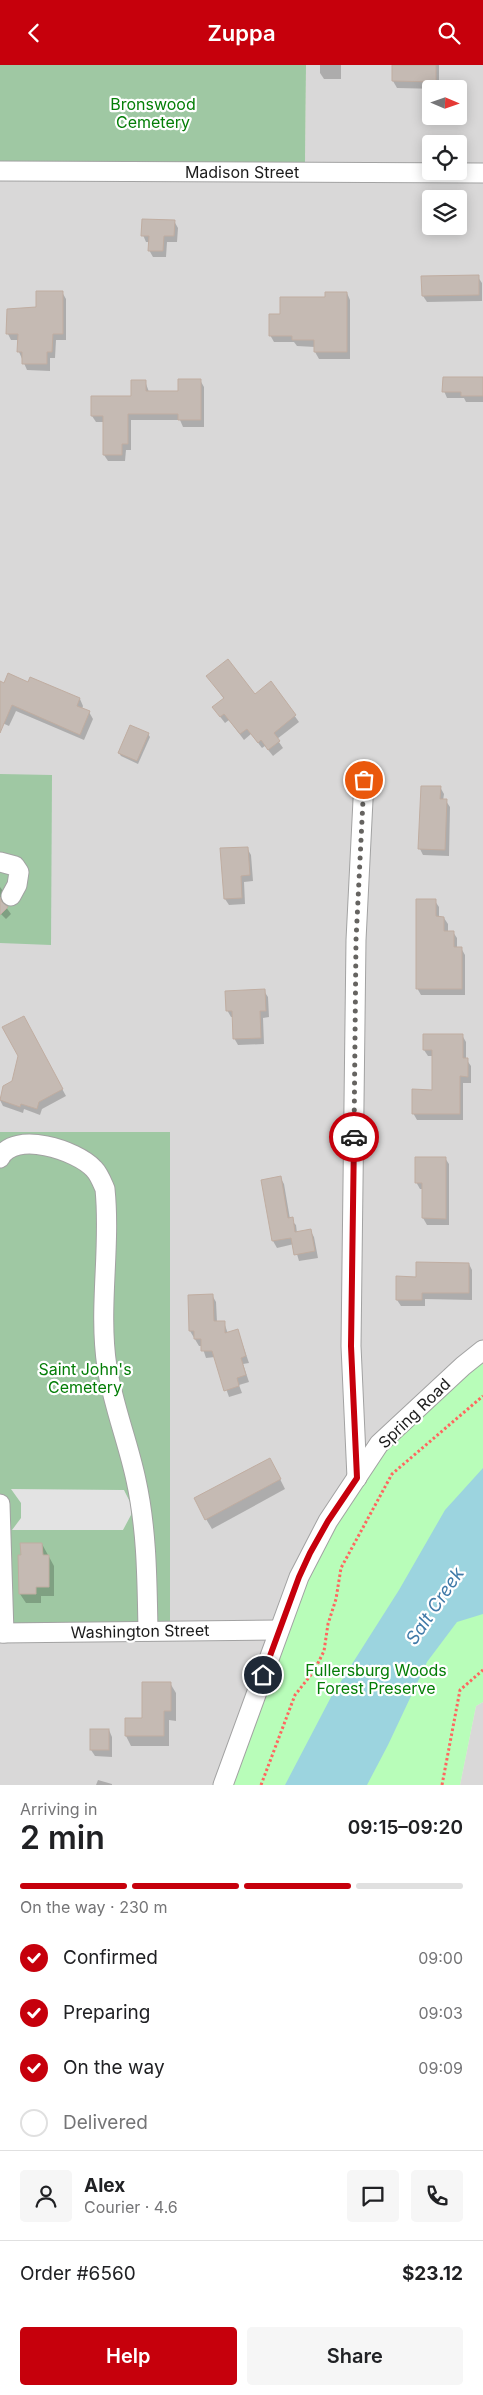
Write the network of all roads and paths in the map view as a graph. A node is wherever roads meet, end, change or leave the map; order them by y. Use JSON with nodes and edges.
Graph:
{"nodes":[{"id":1,"x":0,"y":171,"type":"edge"},
{"id":2,"x":483,"y":173,"type":"edge"},
{"id":3,"x":364,"y":780,"type":"dead end"},
{"id":4,"x":0,"y":862,"type":"edge"},
{"id":5,"x":11,"y":895,"type":"dead end"},
{"id":6,"x":0,"y":1158,"type":"edge"},
{"id":7,"x":483,"y":1350,"type":"edge"},
{"id":8,"x":483,"y":1396,"type":"edge"},
{"id":9,"x":357,"y":1478,"type":"junction"},
{"id":10,"x":0,"y":1504,"type":"edge"},
{"id":11,"x":279,"y":1630,"type":"junction"},
{"id":12,"x":148,"y":1631,"type":"junction"},
{"id":13,"x":2,"y":1633,"type":"edge"},
{"id":14,"x":483,"y":1670,"type":"edge"},
{"id":15,"x":223,"y":1785,"type":"edge"},
{"id":16,"x":261,"y":1785,"type":"edge"},
{"id":17,"x":442,"y":1785,"type":"edge"}],
"edges":[{"from":1,"to":2,"type":"street","name":"Madison Street"},
{"from":3,"to":9,"type":"street"},
{"from":4,"to":5,"type":"street"},
{"from":6,"to":12,"type":"street"},
{"from":7,"to":9,"type":"street","name":"Spring Road"},
{"from":8,"to":16,"type":"path"},
{"from":9,"to":11,"type":"street","name":"Spring Road"},
{"from":10,"to":13,"type":"street"},
{"from":11,"to":12,"type":"street","name":"Washington Street"},
{"from":11,"to":15,"type":"street","name":"Spring Road"},
{"from":12,"to":13,"type":"street","name":"Washington Street"},
{"from":14,"to":17,"type":"path"}]}
